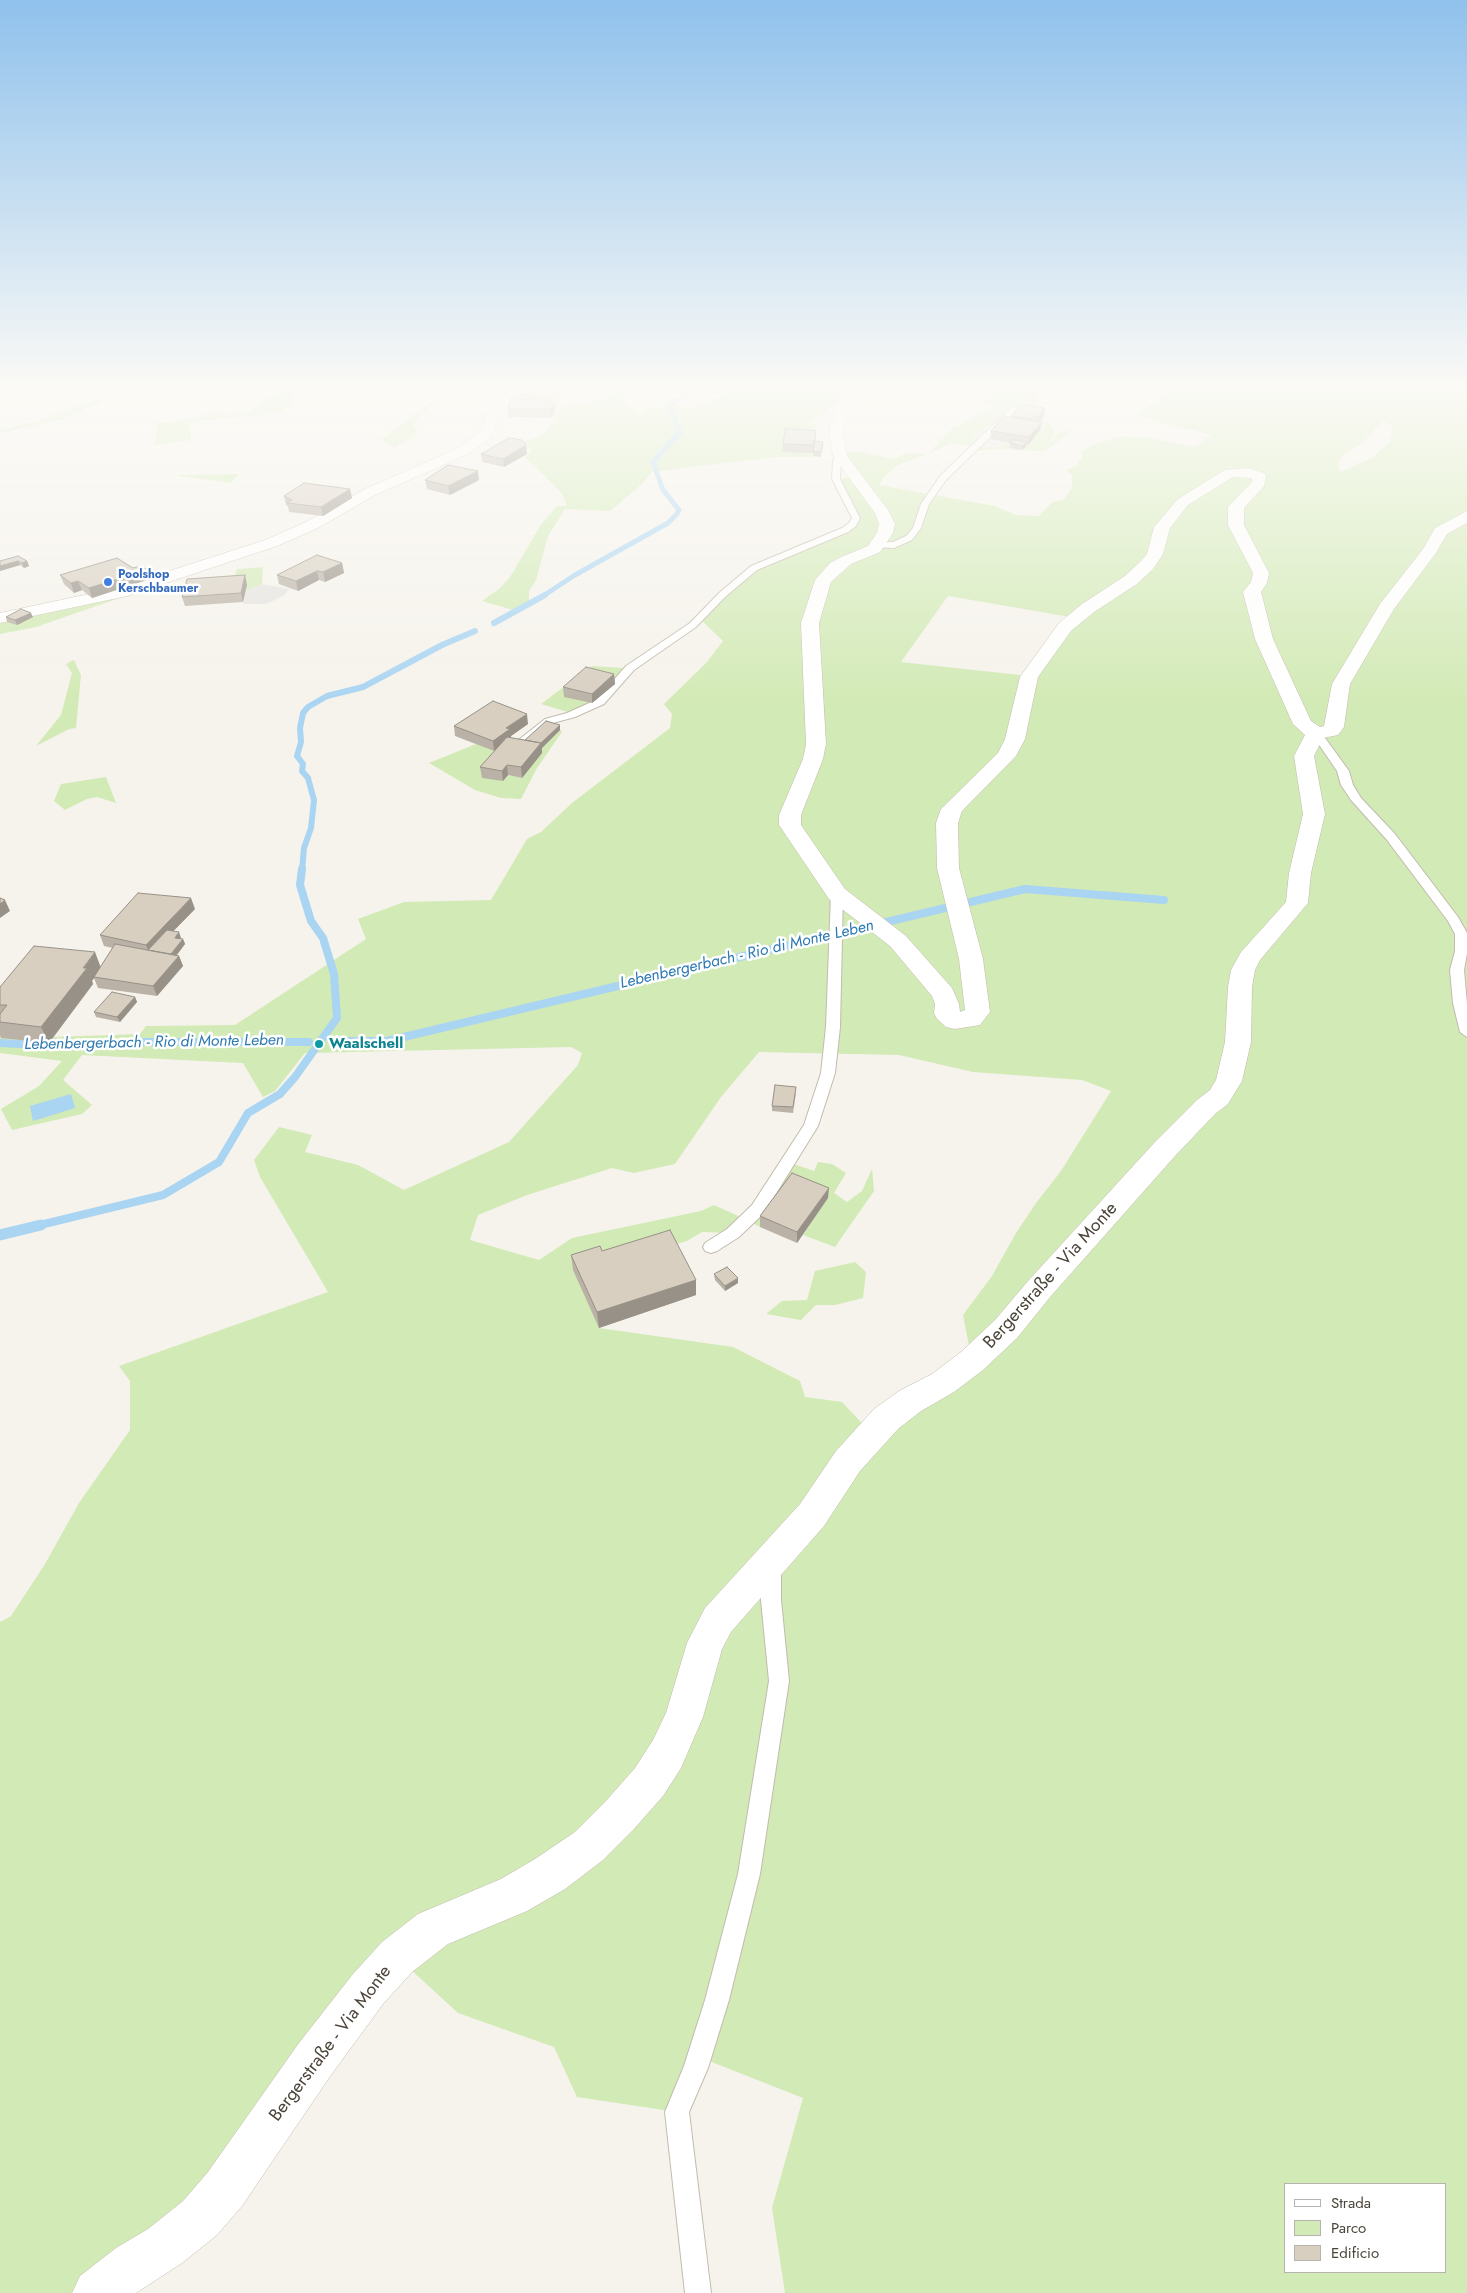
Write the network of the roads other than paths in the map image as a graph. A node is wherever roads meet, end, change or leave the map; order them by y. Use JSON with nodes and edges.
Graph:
{"nodes":[{"id":1,"x":370,"y":492,"type":"edge"},
{"id":2,"x":843,"y":492,"type":"edge"},
{"id":3,"x":867,"y":492,"type":"edge"},
{"id":4,"x":932,"y":492,"type":"edge"},
{"id":5,"x":1199,"y":492,"type":"edge"},
{"id":6,"x":1250,"y":492,"type":"edge"},
{"id":7,"x":1467,"y":516,"type":"edge"},
{"id":8,"x":876,"y":545,"type":"junction"},
{"id":9,"x":0,"y":618,"type":"edge"},
{"id":10,"x":1316,"y":734,"type":"junction"},
{"id":11,"x":520,"y":744,"type":"edge"},
{"id":12,"x":837,"y":894,"type":"junction"},
{"id":13,"x":1467,"y":1032,"type":"edge"},
{"id":14,"x":711,"y":1247,"type":"dead end"},
{"id":15,"x":771,"y":1560,"type":"junction"},
{"id":16,"x":96,"y":2293,"type":"edge"},
{"id":17,"x":698,"y":2293,"type":"edge"}],
"edges":[{"from":1,"to":9,"type":"street"},
{"from":2,"to":11,"type":"lane"},
{"from":3,"to":8,"type":"street"},
{"from":4,"to":8,"type":"lane"},
{"from":5,"to":12,"type":"street"},
{"from":6,"to":10,"type":"street"},
{"from":7,"to":10,"type":"street","name":"Bergerstraße - Via Monte"},
{"from":8,"to":12,"type":"street"},
{"from":10,"to":13,"type":"lane"},
{"from":10,"to":15,"type":"street","name":"Bergerstraße - Via Monte"},
{"from":12,"to":14,"type":"lane"},
{"from":15,"to":16,"type":"street","name":"Bergerstraße - Via Monte"},
{"from":15,"to":17,"type":"lane"}]}
